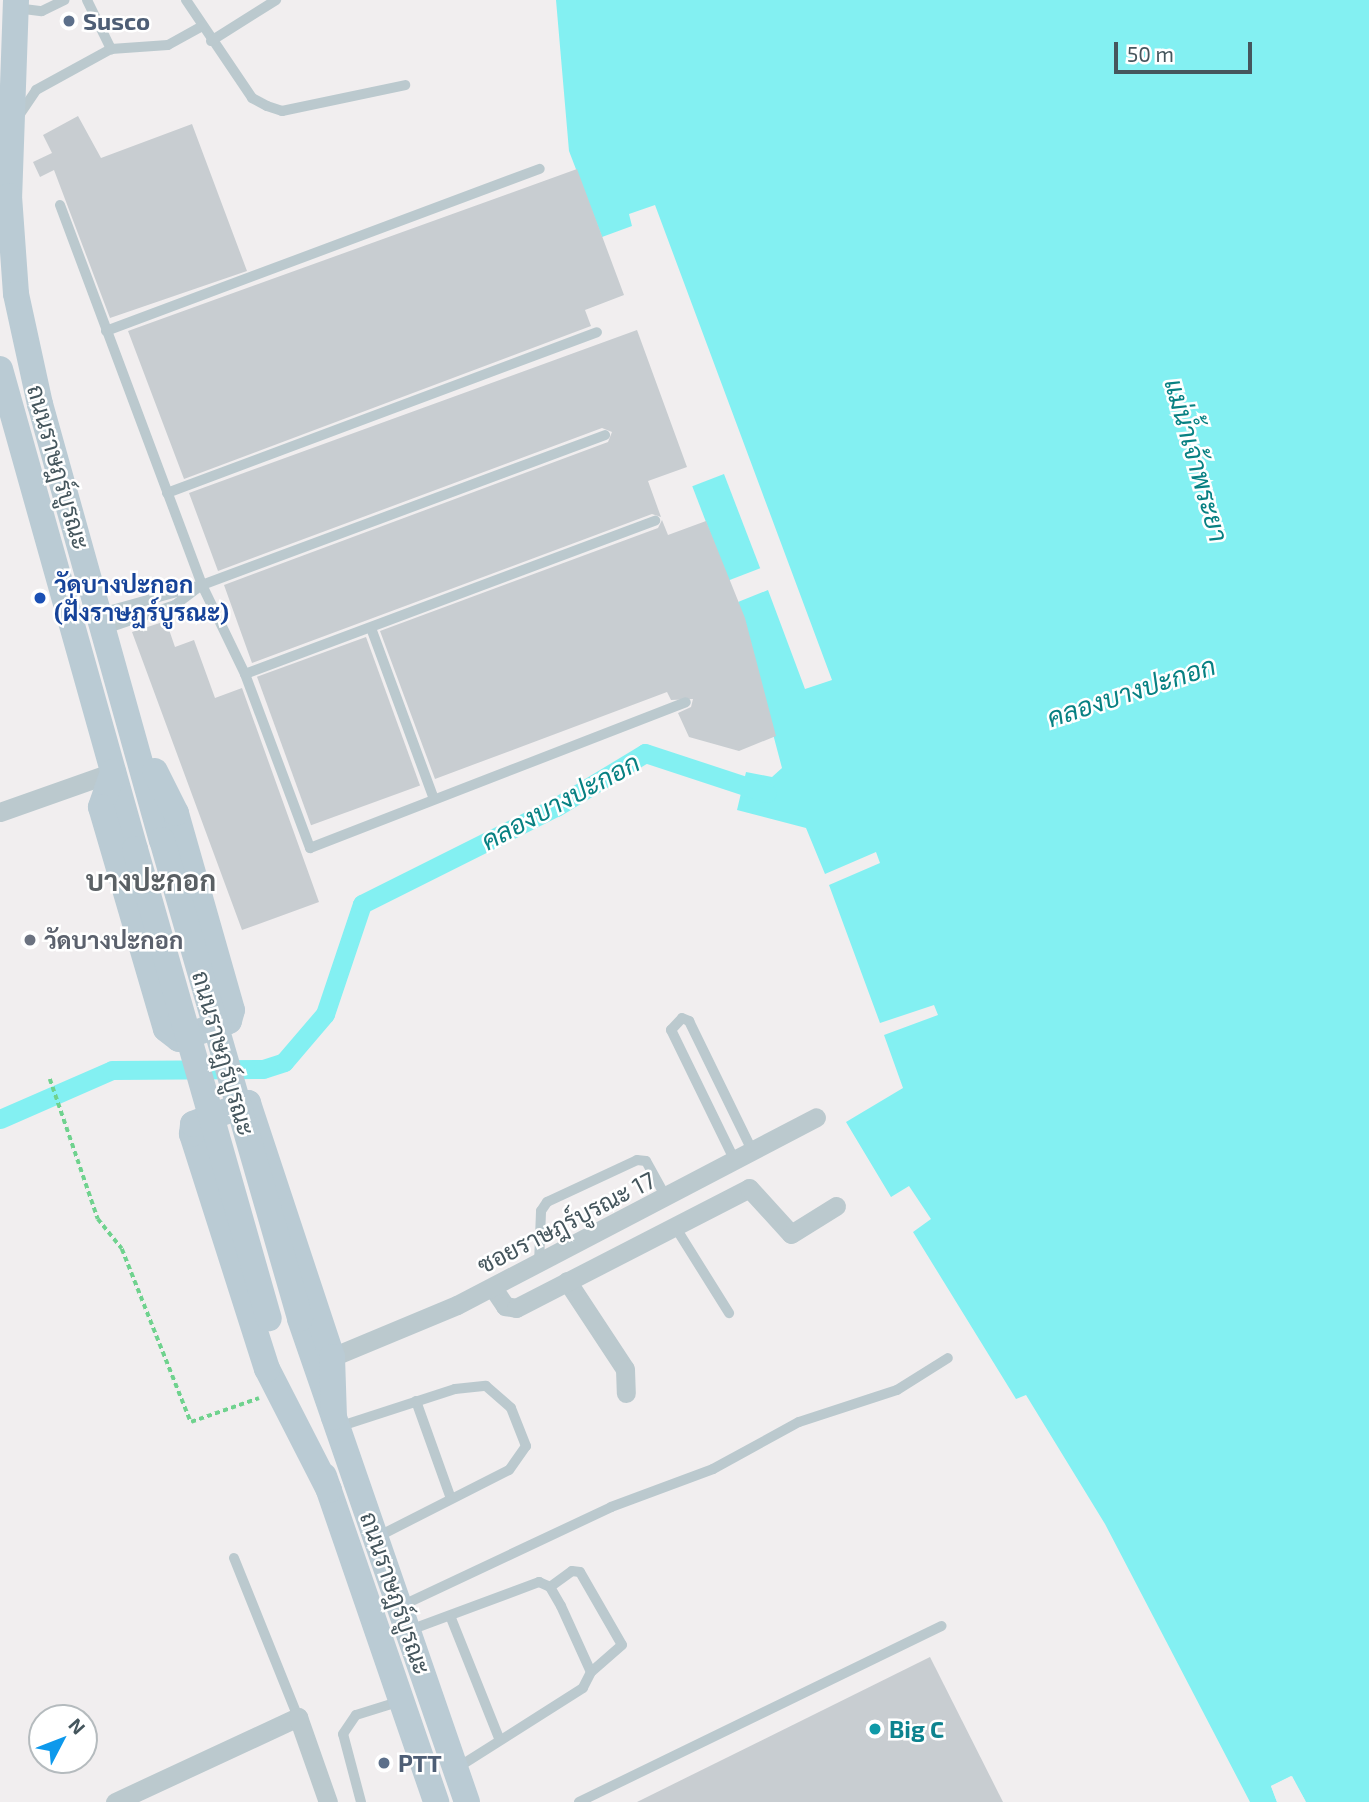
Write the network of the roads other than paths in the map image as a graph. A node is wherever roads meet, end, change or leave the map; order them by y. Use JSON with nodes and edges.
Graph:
{"nodes":[{"id":1,"x":65,"y":0,"type":"edge"},
{"id":2,"x":87,"y":0,"type":"edge"},
{"id":3,"x":186,"y":0,"type":"edge"},
{"id":4,"x":276,"y":0,"type":"edge"},
{"id":5,"x":16,"y":4,"type":"edge"},
{"id":6,"x":201,"y":27,"type":"junction"},
{"id":7,"x":211,"y":41,"type":"junction"},
{"id":8,"x":111,"y":49,"type":"junction"},
{"id":9,"x":405,"y":85,"type":"dead end"},
{"id":10,"x":10,"y":129,"type":"junction"},
{"id":11,"x":540,"y":169,"type":"dead end"},
{"id":12,"x":60,"y":205,"type":"dead end"},
{"id":13,"x":106,"y":331,"type":"junction"},
{"id":14,"x":597,"y":332,"type":"dead end"},
{"id":15,"x":0,"y":369,"type":"edge"},
{"id":16,"x":605,"y":435,"type":"dead end"},
{"id":17,"x":167,"y":493,"type":"junction"},
{"id":18,"x":655,"y":521,"type":"dead end"},
{"id":19,"x":202,"y":585,"type":"junction"},
{"id":20,"x":102,"y":621,"type":"junction"},
{"id":21,"x":371,"y":628,"type":"junction"},
{"id":22,"x":245,"y":674,"type":"junction"},
{"id":23,"x":686,"y":702,"type":"dead end"},
{"id":24,"x":125,"y":709,"type":"junction"},
{"id":25,"x":113,"y":772,"type":"junction"},
{"id":26,"x":434,"y":799,"type":"junction"},
{"id":27,"x":0,"y":812,"type":"edge"},
{"id":28,"x":816,"y":1117,"type":"dead end"},
{"id":29,"x":753,"y":1152,"type":"junction"},
{"id":30,"x":735,"y":1162,"type":"junction"},
{"id":31,"x":667,"y":1199,"type":"junction"},
{"id":32,"x":835,"y":1206,"type":"dead end"},
{"id":33,"x":674,"y":1225,"type":"junction"},
{"id":34,"x":539,"y":1264,"type":"junction"},
{"id":35,"x":567,"y":1281,"type":"junction"},
{"id":36,"x":493,"y":1288,"type":"junction"},
{"id":37,"x":729,"y":1313,"type":"dead end"},
{"id":38,"x":332,"y":1357,"type":"junction"},
{"id":39,"x":948,"y":1358,"type":"dead end"},
{"id":40,"x":626,"y":1393,"type":"dead end"},
{"id":41,"x":416,"y":1401,"type":"junction"},
{"id":42,"x":336,"y":1422,"type":"junction"},
{"id":43,"x":329,"y":1490,"type":"junction"},
{"id":44,"x":451,"y":1499,"type":"junction"},
{"id":45,"x":377,"y":1537,"type":"junction"},
{"id":46,"x":234,"y":1558,"type":"dead end"},
{"id":47,"x":550,"y":1587,"type":"junction"},
{"id":48,"x":405,"y":1618,"type":"junction"},
{"id":49,"x":451,"y":1618,"type":"junction"},
{"id":50,"x":942,"y":1626,"type":"dead end"},
{"id":51,"x":590,"y":1672,"type":"junction"},
{"id":52,"x":402,"y":1701,"type":"junction"},
{"id":53,"x":298,"y":1717,"type":"junction"},
{"id":54,"x":499,"y":1738,"type":"junction"},
{"id":55,"x":455,"y":1769,"type":"junction"},
{"id":56,"x":429,"y":1800,"type":"edge"},
{"id":57,"x":115,"y":1802,"type":"edge"},
{"id":58,"x":328,"y":1802,"type":"edge"},
{"id":59,"x":360,"y":1802,"type":"edge"},
{"id":60,"x":467,"y":1802,"type":"edge"},
{"id":61,"x":579,"y":1802,"type":"edge"}],
"edges":[{"from":1,"to":5,"type":"lane"},
{"from":2,"to":8,"type":"lane"},
{"from":3,"to":6,"type":"lane"},
{"from":4,"to":7,"type":"lane"},
{"from":5,"to":10,"type":"main road","name":"ถนนราษฎร์บูรณะ"},
{"from":6,"to":7,"type":"lane"},
{"from":6,"to":8,"type":"lane"},
{"from":7,"to":9,"type":"lane"},
{"from":8,"to":10,"type":"lane"},
{"from":10,"to":20,"type":"main road","name":"ถนนราษฎร์บูรณะ"},
{"from":11,"to":13,"type":"lane"},
{"from":12,"to":13,"type":"lane"},
{"from":13,"to":17,"type":"lane"},
{"from":14,"to":17,"type":"lane"},
{"from":15,"to":25,"type":"main road","name":"ถนนราษฎร์บูรณะ"},
{"from":16,"to":19,"type":"lane"},
{"from":17,"to":19,"type":"lane"},
{"from":18,"to":21,"type":"lane"},
{"from":19,"to":20,"type":"lane"},
{"from":19,"to":20,"type":"lane"},
{"from":19,"to":22,"type":"lane"},
{"from":20,"to":24,"type":"main road","name":"ถนนราษฎร์บูรณะ"},
{"from":21,"to":22,"type":"lane"},
{"from":21,"to":26,"type":"lane"},
{"from":22,"to":26,"type":"lane"},
{"from":23,"to":26,"type":"lane"},
{"from":24,"to":25,"type":"main road"},
{"from":24,"to":42,"type":"main road","name":"ถนนราษฎร์บูรณะ","bridge":true},
{"from":25,"to":27,"type":"street"},
{"from":25,"to":43,"type":"main road","name":"ถนนราษฎร์บูรณะ","bridge":true},
{"from":28,"to":29,"type":"street","name":"ซอยราษฎร์บูรณะ 17"},
{"from":29,"to":30,"type":"street","name":"ซอยราษฎร์บูรณะ 17"},
{"from":29,"to":30,"type":"lane"},
{"from":30,"to":31,"type":"street","name":"ซอยราษฎร์บูรณะ 17"},
{"from":31,"to":34,"type":"street","name":"ซอยราษฎร์บูรณะ 17"},
{"from":31,"to":34,"type":"lane"},
{"from":32,"to":33,"type":"street"},
{"from":33,"to":35,"type":"street"},
{"from":33,"to":37,"type":"lane"},
{"from":34,"to":36,"type":"street","name":"ซอยราษฎร์บูรณะ 17"},
{"from":35,"to":36,"type":"street"},
{"from":35,"to":40,"type":"street"},
{"from":36,"to":38,"type":"street","name":"ซอยราษฎร์บูรณะ 17"},
{"from":38,"to":42,"type":"main road"},
{"from":38,"to":43,"type":"main road"},
{"from":39,"to":48,"type":"lane"},
{"from":41,"to":42,"type":"lane"},
{"from":41,"to":44,"type":"lane"},
{"from":41,"to":44,"type":"lane"},
{"from":42,"to":45,"type":"main road","name":"ถนนราษฎร์บูรณะ"},
{"from":43,"to":52,"type":"main road","name":"ถนนราษฎร์บูรณะ"},
{"from":44,"to":45,"type":"lane"},
{"from":45,"to":48,"type":"main road","name":"ถนนราษฎร์บูรณะ"},
{"from":46,"to":53,"type":"lane"},
{"from":47,"to":49,"type":"lane"},
{"from":47,"to":51,"type":"lane"},
{"from":47,"to":51,"type":"lane"},
{"from":48,"to":49,"type":"lane"},
{"from":48,"to":55,"type":"main road","name":"ถนนราษฎร์บูรณะ"},
{"from":49,"to":54,"type":"lane"},
{"from":50,"to":61,"type":"lane"},
{"from":51,"to":54,"type":"lane"},
{"from":52,"to":56,"type":"main road","name":"ถนนราษฎร์บูรณะ"},
{"from":52,"to":59,"type":"lane"},
{"from":53,"to":57,"type":"street"},
{"from":53,"to":58,"type":"street"},
{"from":54,"to":55,"type":"lane"},
{"from":55,"to":60,"type":"main road","name":"ถนนราษฎร์บูรณะ"}]}
